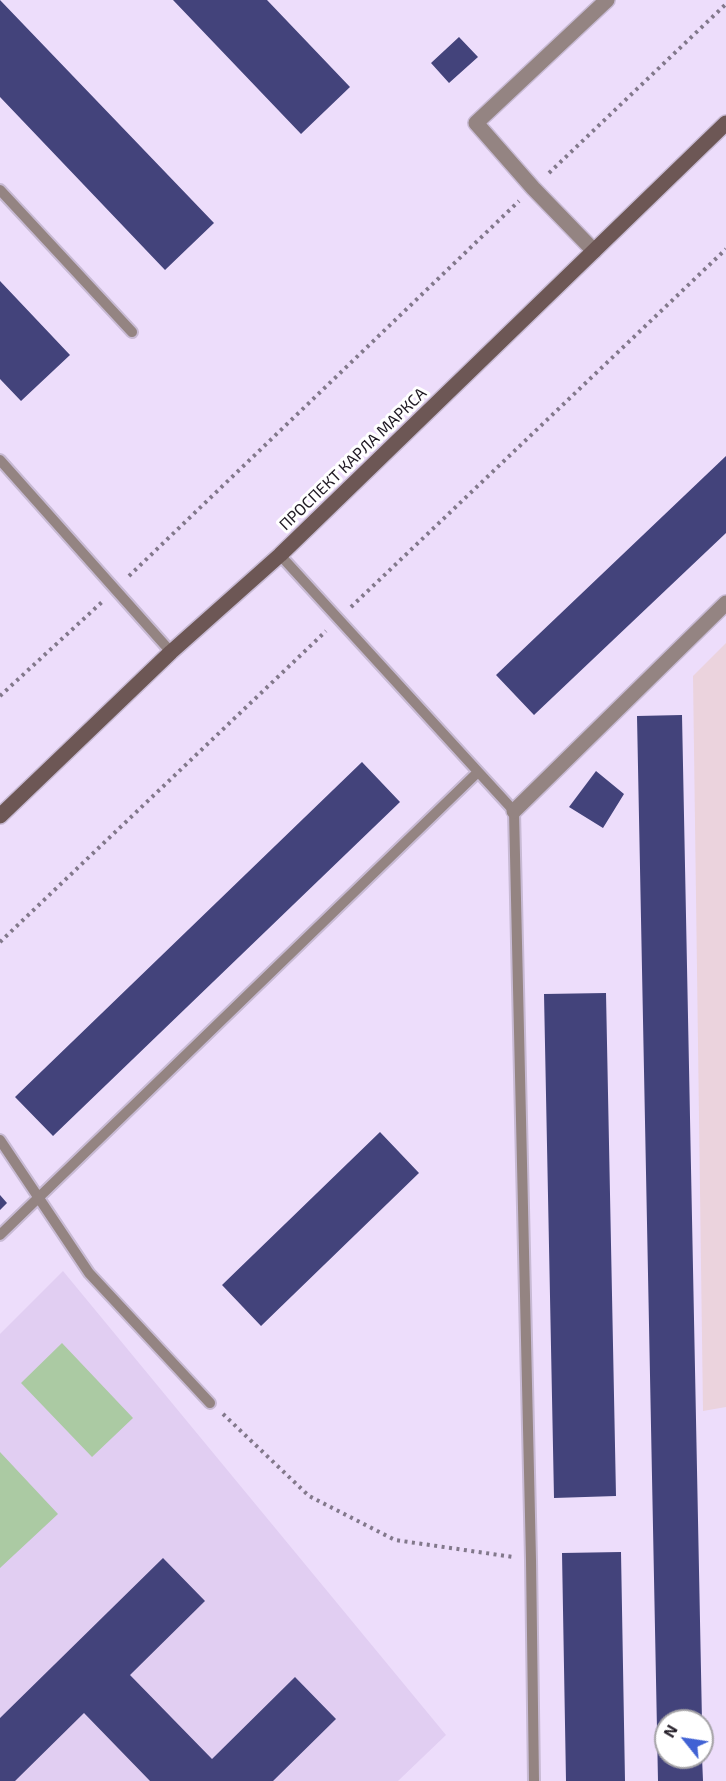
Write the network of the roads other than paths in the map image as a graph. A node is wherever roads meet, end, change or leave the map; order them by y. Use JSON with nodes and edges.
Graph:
{"nodes":[{"id":1,"x":607,"y":0,"type":"edge"},
{"id":2,"x":723,"y":131,"type":"edge"},
{"id":3,"x":0,"y":190,"type":"edge"},
{"id":4,"x":594,"y":251,"type":"junction"},
{"id":5,"x":132,"y":332,"type":"dead end"},
{"id":6,"x":0,"y":460,"type":"edge"},
{"id":7,"x":280,"y":555,"type":"junction"},
{"id":8,"x":726,"y":603,"type":"edge"},
{"id":9,"x":171,"y":652,"type":"junction"},
{"id":10,"x":478,"y":772,"type":"junction"},
{"id":11,"x":514,"y":811,"type":"junction"},
{"id":12,"x":0,"y":816,"type":"edge"},
{"id":13,"x":0,"y":1140,"type":"edge"},
{"id":14,"x":39,"y":1198,"type":"junction"},
{"id":15,"x":0,"y":1235,"type":"edge"},
{"id":16,"x":210,"y":1403,"type":"road end"},
{"id":17,"x":534,"y":1781,"type":"edge"}],
"edges":[{"from":1,"to":4,"type":"street"},
{"from":2,"to":4,"type":"main road","name":"ПРОСПЕКТ КАРЛА МАРКСА"},
{"from":3,"to":5,"type":"lane"},
{"from":4,"to":7,"type":"main road","name":"ПРОСПЕКТ КАРЛА МАРКСА"},
{"from":6,"to":9,"type":"lane"},
{"from":7,"to":9,"type":"main road","name":"ПРОСПЕКТ КАРЛА МАРКСА"},
{"from":7,"to":10,"type":"lane"},
{"from":8,"to":11,"type":"street"},
{"from":9,"to":12,"type":"main road","name":"ПРОСПЕКТ КАРЛА МАРКСА"},
{"from":10,"to":11,"type":"lane"},
{"from":10,"to":14,"type":"lane"},
{"from":11,"to":17,"type":"lane"},
{"from":13,"to":14,"type":"lane"},
{"from":14,"to":15,"type":"lane"},
{"from":14,"to":16,"type":"lane"}]}
